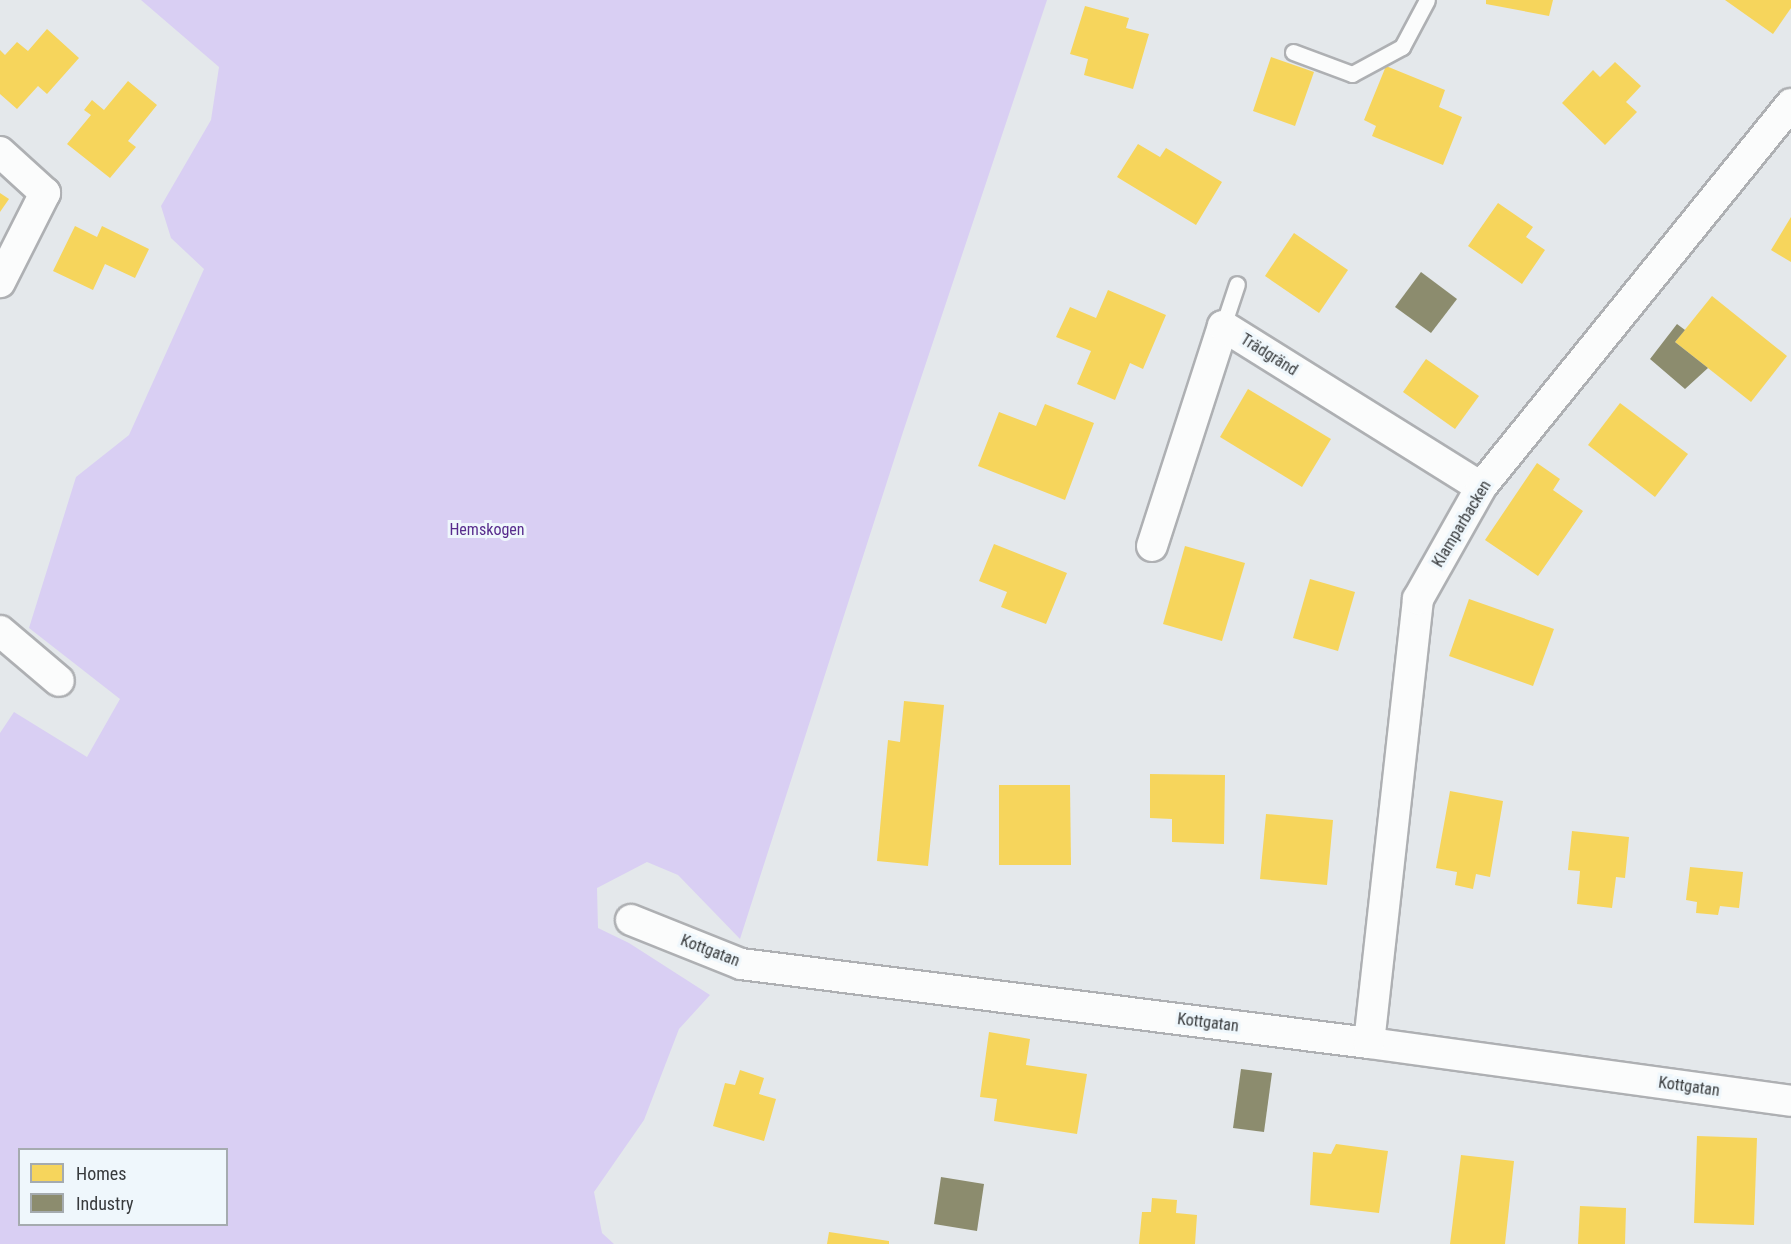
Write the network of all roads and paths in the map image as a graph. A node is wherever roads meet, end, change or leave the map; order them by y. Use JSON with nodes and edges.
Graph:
{"nodes":[{"id":1,"x":1427,"y":0,"type":"edge"},
{"id":2,"x":1293,"y":52,"type":"dead end"},
{"id":3,"x":1791,"y":105,"type":"edge"},
{"id":4,"x":0,"y":152,"type":"edge"},
{"id":5,"x":0,"y":282,"type":"edge"},
{"id":6,"x":1237,"y":285,"type":"dead end"},
{"id":7,"x":1223,"y":326,"type":"junction"},
{"id":8,"x":1481,"y":487,"type":"junction"},
{"id":9,"x":1152,"y":546,"type":"dead end"},
{"id":10,"x":0,"y":631,"type":"edge"},
{"id":11,"x":59,"y":681,"type":"dead end"},
{"id":12,"x":631,"y":920,"type":"dead end"},
{"id":13,"x":1369,"y":1043,"type":"junction"},
{"id":14,"x":1791,"y":1101,"type":"edge"}],
"edges":[{"from":1,"to":2,"type":"lane"},
{"from":3,"to":8,"type":"street","name":"Klamparbacken"},
{"from":4,"to":5,"type":"street"},
{"from":6,"to":7,"type":"lane"},
{"from":7,"to":8,"type":"street","name":"Trädgränd"},
{"from":7,"to":9,"type":"street","name":"Trädgränd"},
{"from":8,"to":13,"type":"street","name":"Klamparbacken"},
{"from":10,"to":11,"type":"street"},
{"from":12,"to":13,"type":"street","name":"Kottgatan"},
{"from":13,"to":14,"type":"street","name":"Kottgatan"}]}
